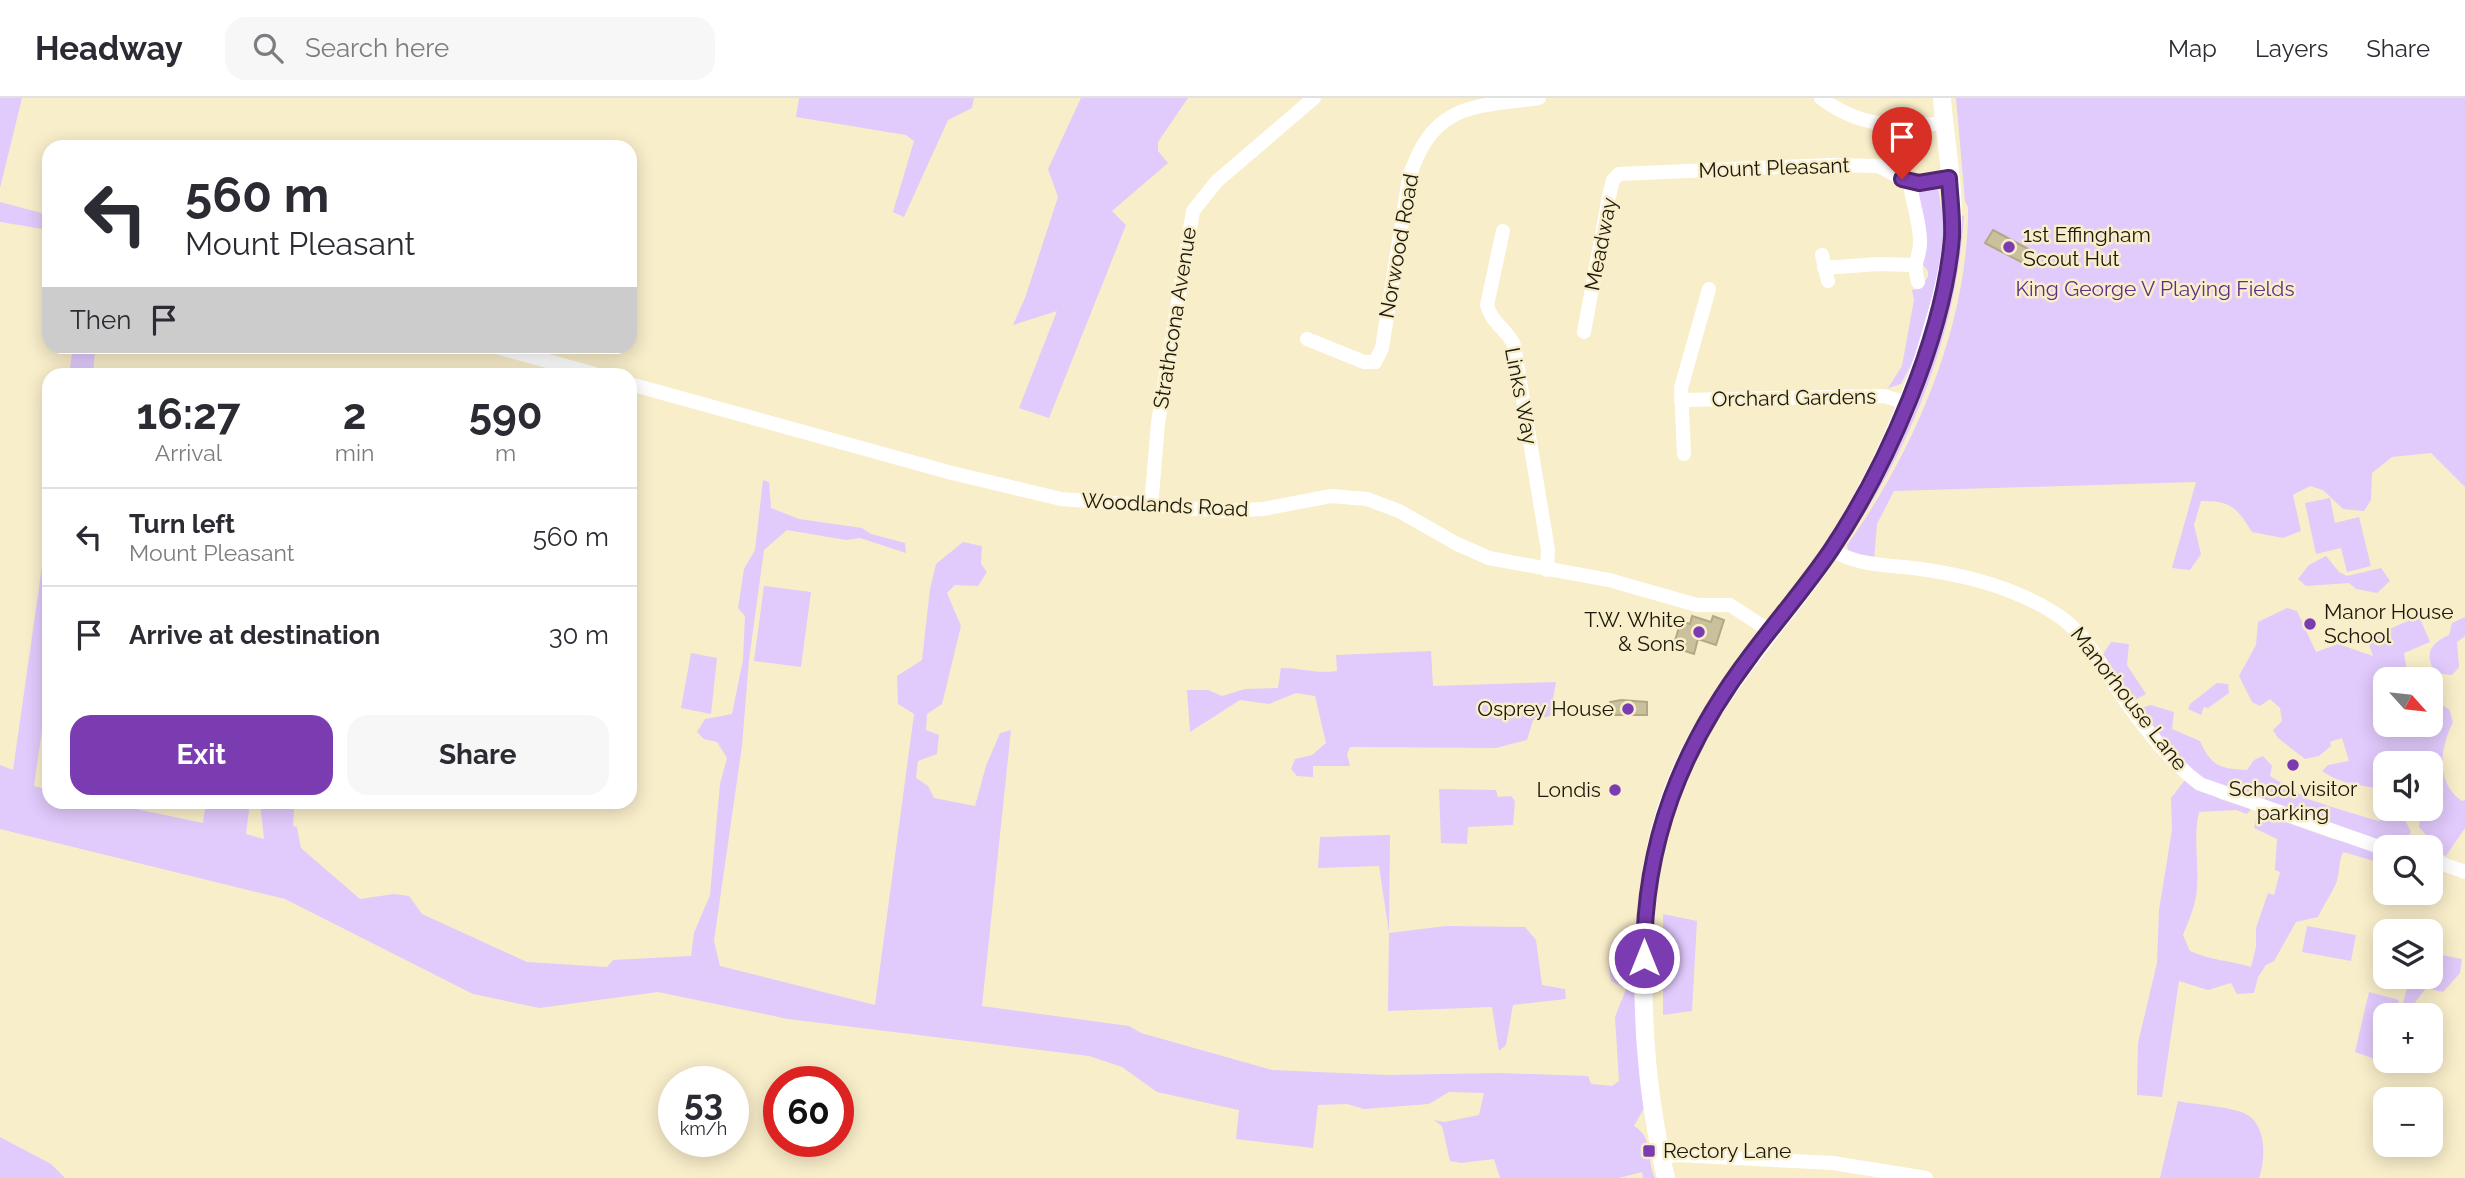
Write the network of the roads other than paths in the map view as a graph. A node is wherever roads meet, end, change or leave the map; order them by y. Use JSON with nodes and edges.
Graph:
{"nodes":[{"id":1,"x":1314,"y":98,"type":"edge"},
{"id":2,"x":1539,"y":98,"type":"edge"},
{"id":3,"x":1821,"y":98,"type":"edge"},
{"id":4,"x":1942,"y":98,"type":"edge"},
{"id":5,"x":1494,"y":101,"type":"edge"},
{"id":6,"x":1944,"y":123,"type":"junction"},
{"id":7,"x":1635,"y":173,"type":"joint"},
{"id":8,"x":1949,"y":178,"type":"junction"},
{"id":9,"x":1910,"y":183,"type":"junction"},
{"id":10,"x":1503,"y":231,"type":"dead end"},
{"id":11,"x":1914,"y":265,"type":"junction"},
{"id":12,"x":1825,"y":268,"type":"dead end"},
{"id":13,"x":1918,"y":282,"type":"dead end"},
{"id":14,"x":1709,"y":289,"type":"dead end"},
{"id":15,"x":1584,"y":332,"type":"dead end"},
{"id":16,"x":1307,"y":339,"type":"dead end"},
{"id":17,"x":522,"y":354,"type":"edge"},
{"id":18,"x":573,"y":368,"type":"edge"},
{"id":19,"x":637,"y":386,"type":"edge"},
{"id":20,"x":1681,"y":400,"type":"junction"},
{"id":21,"x":1907,"y":403,"type":"junction"},
{"id":22,"x":1684,"y":454,"type":"dead end"},
{"id":23,"x":1152,"y":507,"type":"junction"},
{"id":24,"x":1831,"y":550,"type":"junction"},
{"id":25,"x":1547,"y":570,"type":"junction"},
{"id":26,"x":1770,"y":631,"type":"junction"},
{"id":27,"x":2373,"y":845,"type":"edge"},
{"id":28,"x":2443,"y":864,"type":"edge"},
{"id":29,"x":2465,"y":872,"type":"edge"},
{"id":30,"x":1661,"y":1157,"type":"junction"},
{"id":31,"x":1666,"y":1178,"type":"edge"},
{"id":32,"x":1926,"y":1178,"type":"edge"}],
"edges":[{"from":1,"to":23,"type":"street","name":"Strathcona Avenue"},
{"from":2,"to":5,"type":"street","name":"Norwood Road"},
{"from":3,"to":6,"type":"street"},
{"from":4,"to":6,"type":"main road"},
{"from":5,"to":16,"type":"street","name":"Norwood Road"},
{"from":6,"to":8,"type":"main road"},
{"from":7,"to":9,"type":"street","name":"Mount Pleasant"},
{"from":7,"to":15,"type":"street","name":"Meadway"},
{"from":8,"to":9,"type":"street"},
{"from":8,"to":21,"type":"main road"},
{"from":9,"to":11,"type":"street"},
{"from":10,"to":25,"type":"street","name":"Links Way"},
{"from":11,"to":12,"type":"street"},
{"from":11,"to":13,"type":"street"},
{"from":14,"to":20,"type":"street","name":"Orchard Gardens"},
{"from":17,"to":18,"type":"street"},
{"from":19,"to":23,"type":"street","name":"Woodlands Road"},
{"from":20,"to":21,"type":"street","name":"Orchard Gardens"},
{"from":20,"to":22,"type":"street","name":"Orchard Gardens"},
{"from":21,"to":24,"type":"main road"},
{"from":23,"to":25,"type":"street","name":"Woodlands Road"},
{"from":24,"to":26,"type":"main road"},
{"from":24,"to":27,"type":"street","name":"Manorhouse Lane"},
{"from":25,"to":26,"type":"street","name":"Woodlands Road"},
{"from":26,"to":30,"type":"main road"},
{"from":28,"to":29,"type":"street"},
{"from":30,"to":31,"type":"main road"},
{"from":30,"to":32,"type":"street"}]}
